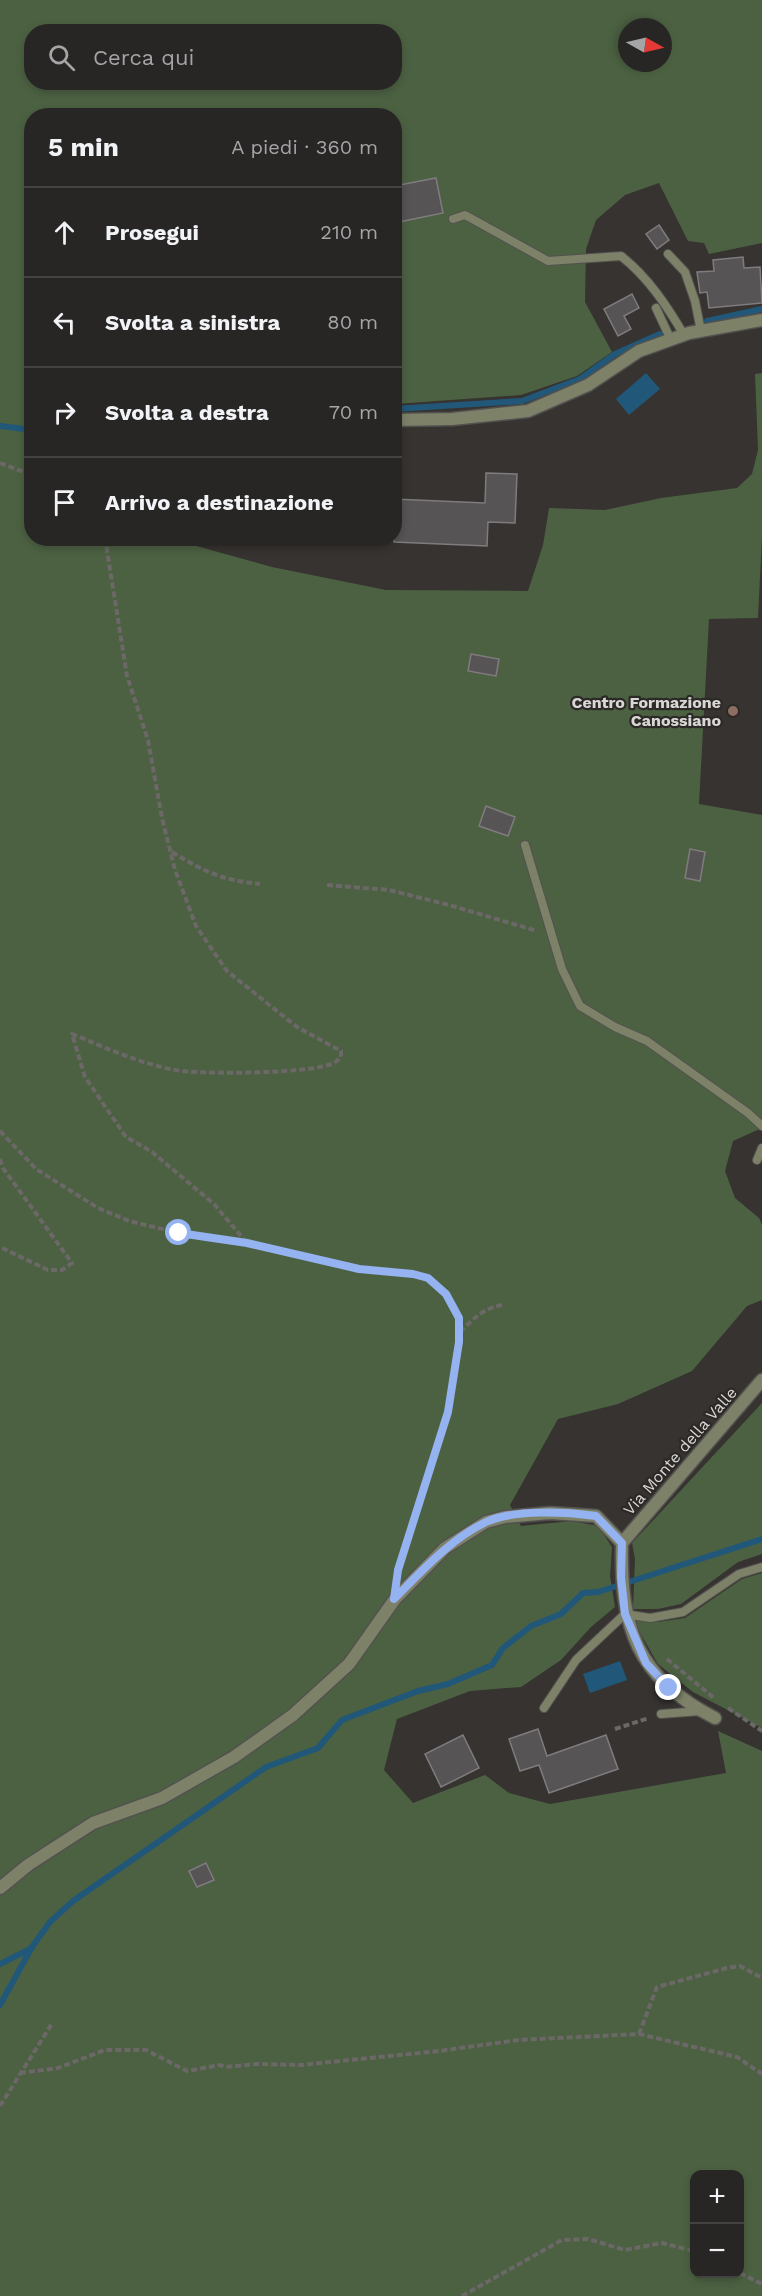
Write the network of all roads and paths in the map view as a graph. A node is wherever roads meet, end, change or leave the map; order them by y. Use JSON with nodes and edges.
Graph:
{"nodes":[{"id":1,"x":453,"y":219,"type":"dead end"},
{"id":2,"x":668,"y":254,"type":"dead end"},
{"id":3,"x":656,"y":308,"type":"dead end"},
{"id":4,"x":762,"y":320,"type":"edge"},
{"id":5,"x":701,"y":331,"type":"junction"},
{"id":6,"x":684,"y":335,"type":"junction"},
{"id":7,"x":671,"y":340,"type":"junction"},
{"id":8,"x":402,"y":420,"type":"edge"},
{"id":9,"x":0,"y":463,"type":"edge"},
{"id":10,"x":24,"y":472,"type":"edge"},
{"id":11,"x":106,"y":546,"type":"edge"},
{"id":12,"x":525,"y":844,"type":"dead end"},
{"id":13,"x":171,"y":852,"type":"junction"},
{"id":14,"x":260,"y":884,"type":"dead end"},
{"id":15,"x":327,"y":885,"type":"dead end"},
{"id":16,"x":552,"y":935,"type":"junction"},
{"id":17,"x":762,"y":1126,"type":"edge"},
{"id":18,"x":0,"y":1131,"type":"edge"},
{"id":19,"x":762,"y":1148,"type":"edge"},
{"id":20,"x":0,"y":1159,"type":"edge"},
{"id":21,"x":757,"y":1160,"type":"dead end"},
{"id":22,"x":247,"y":1243,"type":"junction"},
{"id":23,"x":0,"y":1247,"type":"edge"},
{"id":24,"x":503,"y":1305,"type":"dead end"},
{"id":25,"x":459,"y":1333,"type":"junction"},
{"id":26,"x":762,"y":1380,"type":"edge"},
{"id":27,"x":622,"y":1543,"type":"junction"},
{"id":28,"x":762,"y":1567,"type":"edge"},
{"id":29,"x":394,"y":1599,"type":"junction"},
{"id":30,"x":625,"y":1614,"type":"junction"},
{"id":31,"x":544,"y":1708,"type":"dead end"},
{"id":32,"x":701,"y":1711,"type":"junction"},
{"id":33,"x":661,"y":1714,"type":"joint"},
{"id":34,"x":715,"y":1718,"type":"dead end"},
{"id":35,"x":615,"y":1729,"type":"dead end"},
{"id":36,"x":0,"y":1888,"type":"edge"},
{"id":37,"x":762,"y":1978,"type":"edge"},
{"id":38,"x":53,"y":2022,"type":"dead end"},
{"id":39,"x":639,"y":2034,"type":"junction"},
{"id":40,"x":20,"y":2073,"type":"junction"},
{"id":41,"x":762,"y":2074,"type":"edge"},
{"id":42,"x":0,"y":2106,"type":"edge"},
{"id":43,"x":690,"y":2250,"type":"edge"},
{"id":44,"x":744,"y":2274,"type":"edge"},
{"id":45,"x":762,"y":2284,"type":"edge"},
{"id":46,"x":462,"y":2296,"type":"edge"}],
"edges":[{"from":1,"to":6,"type":"lane"},
{"from":2,"to":5,"type":"lane"},
{"from":3,"to":7,"type":"lane"},
{"from":4,"to":5,"type":"street"},
{"from":5,"to":6,"type":"street"},
{"from":6,"to":7,"type":"street"},
{"from":7,"to":8,"type":"street"},
{"from":9,"to":10,"type":"path"},
{"from":11,"to":13,"type":"path"},
{"from":12,"to":16,"type":"lane"},
{"from":13,"to":14,"type":"path"},
{"from":13,"to":22,"type":"path"},
{"from":15,"to":16,"type":"path"},
{"from":16,"to":17,"type":"lane"},
{"from":18,"to":22,"type":"path"},
{"from":19,"to":21,"type":"lane"},
{"from":20,"to":23,"type":"path"},
{"from":22,"to":25,"type":"path"},
{"from":24,"to":25,"type":"path"},
{"from":25,"to":29,"type":"path"},
{"from":26,"to":27,"type":"street","name":"Via Monte della Valle"},
{"from":27,"to":29,"type":"street","name":"Via Monte della Valle"},
{"from":27,"to":30,"type":"street"},
{"from":28,"to":30,"type":"lane"},
{"from":29,"to":36,"type":"street","name":"Via Monte della Valle"},
{"from":30,"to":31,"type":"lane"},
{"from":30,"to":32,"type":"street"},
{"from":32,"to":33,"type":"lane"},
{"from":32,"to":34,"type":"street"},
{"from":33,"to":35,"type":"path"},
{"from":37,"to":39,"type":"path"},
{"from":38,"to":40,"type":"path"},
{"from":39,"to":40,"type":"path"},
{"from":39,"to":41,"type":"path"},
{"from":40,"to":42,"type":"path"},
{"from":43,"to":46,"type":"path"},
{"from":44,"to":45,"type":"path"}]}
